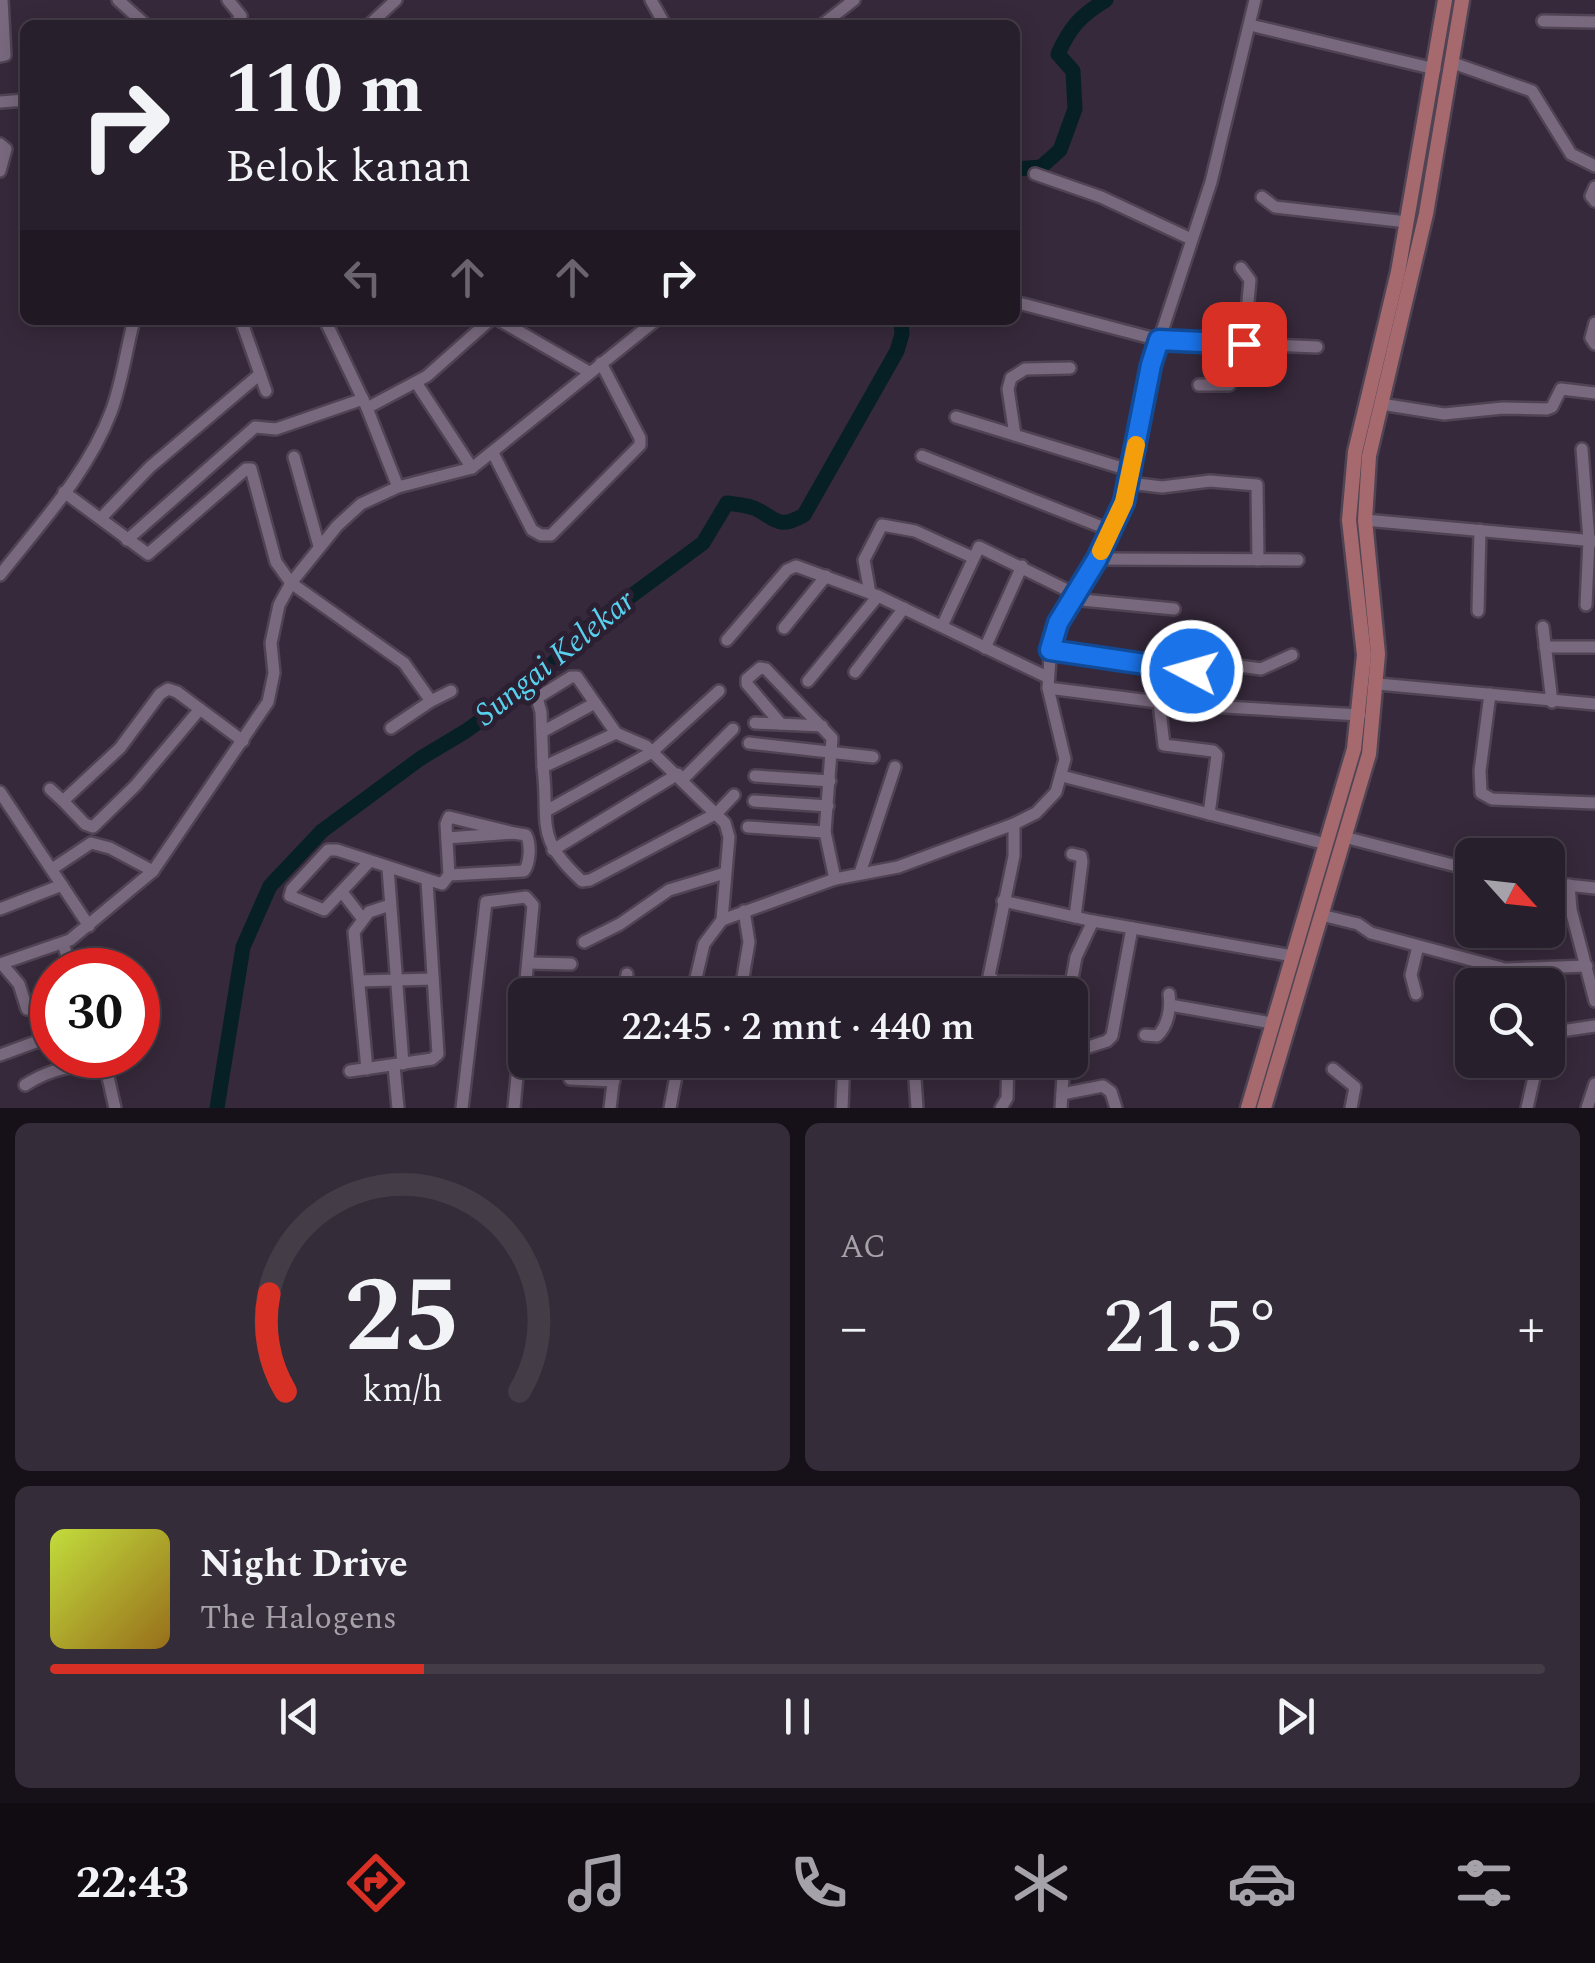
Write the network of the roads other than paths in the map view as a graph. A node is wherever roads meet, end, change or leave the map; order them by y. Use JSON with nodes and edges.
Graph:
{"nodes":[{"id":1,"x":118,"y":0,"type":"edge"},
{"id":2,"x":854,"y":0,"type":"edge"},
{"id":3,"x":1255,"y":0,"type":"edge"},
{"id":4,"x":1445,"y":0,"type":"edge"},
{"id":5,"x":1462,"y":0,"type":"edge"},
{"id":6,"x":2,"y":7,"type":"edge"},
{"id":7,"x":131,"y":20,"type":"edge"},
{"id":8,"x":843,"y":20,"type":"edge"},
{"id":9,"x":1543,"y":21,"type":"dead end"},
{"id":10,"x":1595,"y":22,"type":"edge"},
{"id":11,"x":1250,"y":25,"type":"junction"},
{"id":12,"x":0,"y":56,"type":"edge"},
{"id":13,"x":1453,"y":63,"type":"junction"},
{"id":14,"x":1435,"y":69,"type":"junction"},
{"id":15,"x":1429,"y":103,"type":"junction"},
{"id":16,"x":1446,"y":104,"type":"junction"},
{"id":17,"x":1426,"y":124,"type":"junction"},
{"id":18,"x":1442,"y":126,"type":"junction"},
{"id":19,"x":0,"y":144,"type":"edge"},
{"id":20,"x":1595,"y":166,"type":"edge"},
{"id":21,"x":0,"y":171,"type":"edge"},
{"id":22,"x":1035,"y":174,"type":"dead end"},
{"id":23,"x":1595,"y":186,"type":"edge"},
{"id":24,"x":1262,"y":196,"type":"dead end"},
{"id":25,"x":1595,"y":201,"type":"edge"},
{"id":26,"x":1408,"y":222,"type":"junction"},
{"id":27,"x":1191,"y":240,"type":"junction"},
{"id":28,"x":1241,"y":268,"type":"dead end"},
{"id":29,"x":1020,"y":303,"type":"edge"},
{"id":30,"x":1595,"y":323,"type":"edge"},
{"id":31,"x":133,"y":325,"type":"edge"},
{"id":32,"x":243,"y":325,"type":"edge"},
{"id":33,"x":327,"y":325,"type":"edge"},
{"id":34,"x":484,"y":325,"type":"edge"},
{"id":35,"x":508,"y":325,"type":"edge"},
{"id":36,"x":646,"y":325,"type":"edge"},
{"id":37,"x":1159,"y":340,"type":"junction"},
{"id":38,"x":1239,"y":344,"type":"junction"},
{"id":39,"x":1595,"y":344,"type":"edge"},
{"id":40,"x":1318,"y":347,"type":"dead end"},
{"id":41,"x":600,"y":363,"type":"junction"},
{"id":42,"x":1070,"y":368,"type":"dead end"},
{"id":43,"x":589,"y":372,"type":"junction"},
{"id":44,"x":260,"y":374,"type":"junction"},
{"id":45,"x":416,"y":384,"type":"junction"},
{"id":46,"x":1199,"y":385,"type":"dead end"},
{"id":47,"x":266,"y":391,"type":"dead end"},
{"id":48,"x":1595,"y":393,"type":"edge"},
{"id":49,"x":365,"y":403,"type":"junction"},
{"id":50,"x":1381,"y":404,"type":"junction"},
{"id":51,"x":956,"y":417,"type":"dead end"},
{"id":52,"x":1016,"y":435,"type":"junction"},
{"id":53,"x":1582,"y":449,"type":"dead end"},
{"id":54,"x":493,"y":453,"type":"junction"},
{"id":55,"x":922,"y":456,"type":"dead end"},
{"id":56,"x":294,"y":457,"type":"dead end"},
{"id":57,"x":472,"y":468,"type":"junction"},
{"id":58,"x":1130,"y":477,"type":"junction"},
{"id":59,"x":398,"y":487,"type":"junction"},
{"id":60,"x":64,"y":492,"type":"junction"},
{"id":61,"x":101,"y":518,"type":"junction"},
{"id":62,"x":1365,"y":520,"type":"junction"},
{"id":63,"x":1480,"y":530,"type":"junction"},
{"id":64,"x":1112,"y":531,"type":"junction"},
{"id":65,"x":127,"y":540,"type":"junction"},
{"id":66,"x":1592,"y":540,"type":"edge"},
{"id":67,"x":318,"y":546,"type":"junction"},
{"id":68,"x":972,"y":557,"type":"junction"},
{"id":69,"x":1097,"y":559,"type":"junction"},
{"id":70,"x":1258,"y":560,"type":"junction"},
{"id":71,"x":1298,"y":560,"type":"dead end"},
{"id":72,"x":1022,"y":566,"type":"junction"},
{"id":73,"x":0,"y":574,"type":"edge"},
{"id":74,"x":826,"y":576,"type":"junction"},
{"id":75,"x":291,"y":583,"type":"junction"},
{"id":76,"x":874,"y":595,"type":"junction"},
{"id":77,"x":1074,"y":597,"type":"junction"},
{"id":78,"x":1586,"y":605,"type":"dead end"},
{"id":79,"x":904,"y":608,"type":"junction"},
{"id":80,"x":1174,"y":609,"type":"dead end"},
{"id":81,"x":1478,"y":611,"type":"dead end"},
{"id":82,"x":942,"y":626,"type":"junction"},
{"id":83,"x":1543,"y":626,"type":"dead end"},
{"id":84,"x":784,"y":628,"type":"dead end"},
{"id":85,"x":727,"y":640,"type":"dead end"},
{"id":86,"x":1595,"y":646,"type":"edge"},
{"id":87,"x":1545,"y":647,"type":"junction"},
{"id":88,"x":985,"y":648,"type":"junction"},
{"id":89,"x":1050,"y":650,"type":"junction"},
{"id":90,"x":1292,"y":655,"type":"dead end"},
{"id":91,"x":855,"y":672,"type":"dead end"},
{"id":92,"x":808,"y":681,"type":"dead end"},
{"id":93,"x":1047,"y":682,"type":"junction"},
{"id":94,"x":1378,"y":684,"type":"junction"},
{"id":95,"x":451,"y":691,"type":"dead end"},
{"id":96,"x":718,"y":691,"type":"dead end"},
{"id":97,"x":1490,"y":694,"type":"junction"},
{"id":98,"x":432,"y":701,"type":"junction"},
{"id":99,"x":595,"y":702,"type":"junction"},
{"id":100,"x":1160,"y":702,"type":"junction"},
{"id":101,"x":1552,"y":702,"type":"junction"},
{"id":102,"x":1595,"y":704,"type":"edge"},
{"id":103,"x":200,"y":709,"type":"junction"},
{"id":104,"x":1360,"y":715,"type":"junction"},
{"id":105,"x":755,"y":723,"type":"dead end"},
{"id":106,"x":782,"y":724,"type":"junction"},
{"id":107,"x":822,"y":726,"type":"junction"},
{"id":108,"x":390,"y":728,"type":"dead end"},
{"id":109,"x":734,"y":730,"type":"dead end"},
{"id":110,"x":542,"y":732,"type":"junction"},
{"id":111,"x":616,"y":733,"type":"junction"},
{"id":112,"x":243,"y":741,"type":"junction"},
{"id":113,"x":749,"y":743,"type":"dead end"},
{"id":114,"x":652,"y":752,"type":"junction"},
{"id":115,"x":832,"y":754,"type":"junction"},
{"id":116,"x":873,"y":757,"type":"dead end"},
{"id":117,"x":543,"y":767,"type":"junction"},
{"id":118,"x":895,"y":768,"type":"dead end"},
{"id":119,"x":754,"y":776,"type":"dead end"},
{"id":120,"x":1062,"y":776,"type":"junction"},
{"id":121,"x":681,"y":777,"type":"junction"},
{"id":122,"x":830,"y":781,"type":"junction"},
{"id":123,"x":50,"y":789,"type":"dead end"},
{"id":124,"x":0,"y":792,"type":"edge"},
{"id":125,"x":734,"y":795,"type":"dead end"},
{"id":126,"x":63,"y":800,"type":"junction"},
{"id":127,"x":754,"y":801,"type":"dead end"},
{"id":128,"x":1595,"y":803,"type":"edge"},
{"id":129,"x":828,"y":806,"type":"junction"},
{"id":130,"x":546,"y":811,"type":"junction"},
{"id":131,"x":716,"y":813,"type":"junction"},
{"id":132,"x":1209,"y":814,"type":"junction"},
{"id":133,"x":1014,"y":824,"type":"junction"},
{"id":134,"x":748,"y":827,"type":"dead end"},
{"id":135,"x":825,"y":832,"type":"junction"},
{"id":136,"x":514,"y":833,"type":"junction"},
{"id":137,"x":1344,"y":837,"type":"junction"},
{"id":138,"x":447,"y":838,"type":"junction"},
{"id":139,"x":1326,"y":844,"type":"junction"},
{"id":140,"x":553,"y":850,"type":"junction"},
{"id":141,"x":1072,"y":854,"type":"dead end"},
{"id":142,"x":370,"y":862,"type":"junction"},
{"id":143,"x":1455,"y":866,"type":"edge"},
{"id":144,"x":388,"y":868,"type":"junction"},
{"id":145,"x":52,"y":870,"type":"junction"},
{"id":146,"x":153,"y":871,"type":"junction"},
{"id":147,"x":726,"y":873,"type":"junction"},
{"id":148,"x":860,"y":873,"type":"junction"},
{"id":149,"x":448,"y":875,"type":"junction"},
{"id":150,"x":834,"y":879,"type":"junction"},
{"id":151,"x":426,"y":880,"type":"junction"},
{"id":152,"x":62,"y":885,"type":"junction"},
{"id":153,"x":1565,"y":885,"type":"edge"},
{"id":154,"x":1570,"y":885,"type":"junction"},
{"id":155,"x":1595,"y":888,"type":"edge"},
{"id":156,"x":342,"y":892,"type":"junction"},
{"id":157,"x":1004,"y":900,"type":"junction"},
{"id":158,"x":390,"y":905,"type":"junction"},
{"id":159,"x":0,"y":909,"type":"edge"},
{"id":160,"x":744,"y":910,"type":"junction"},
{"id":161,"x":1321,"y":915,"type":"junction"},
{"id":162,"x":1075,"y":917,"type":"junction"},
{"id":163,"x":362,"y":918,"type":"junction"},
{"id":164,"x":722,"y":920,"type":"junction"},
{"id":165,"x":1093,"y":921,"type":"junction"},
{"id":166,"x":89,"y":926,"type":"junction"},
{"id":167,"x":1132,"y":928,"type":"junction"},
{"id":168,"x":584,"y":942,"type":"dead end"},
{"id":169,"x":64,"y":944,"type":"junction"},
{"id":170,"x":1418,"y":946,"type":"junction"},
{"id":171,"x":65,"y":948,"type":"edge"},
{"id":172,"x":1292,"y":956,"type":"junction"},
{"id":173,"x":528,"y":963,"type":"junction"},
{"id":174,"x":1,"y":964,"type":"edge"},
{"id":175,"x":570,"y":964,"type":"dead end"},
{"id":176,"x":1590,"y":970,"type":"edge"},
{"id":177,"x":627,"y":974,"type":"dead end"},
{"id":178,"x":396,"y":978,"type":"junction"},
{"id":179,"x":434,"y":978,"type":"junction"},
{"id":180,"x":626,"y":978,"type":"edge"},
{"id":181,"x":696,"y":978,"type":"edge"},
{"id":182,"x":743,"y":978,"type":"edge"},
{"id":183,"x":991,"y":978,"type":"edge"},
{"id":184,"x":1071,"y":978,"type":"edge"},
{"id":185,"x":359,"y":980,"type":"junction"},
{"id":186,"x":1416,"y":994,"type":"dead end"},
{"id":187,"x":1595,"y":1001,"type":"edge"},
{"id":188,"x":27,"y":1009,"type":"dead end"},
{"id":189,"x":1595,"y":1026,"type":"edge"},
{"id":190,"x":1565,"y":1030,"type":"edge"},
{"id":191,"x":1275,"y":1031,"type":"junction"},
{"id":192,"x":1144,"y":1034,"type":"dead end"},
{"id":193,"x":30,"y":1044,"type":"edge"},
{"id":194,"x":1088,"y":1047,"type":"edge"},
{"id":195,"x":0,"y":1056,"type":"edge"},
{"id":196,"x":398,"y":1065,"type":"junction"},
{"id":197,"x":367,"y":1068,"type":"junction"},
{"id":198,"x":1334,"y":1068,"type":"dead end"},
{"id":199,"x":350,"y":1071,"type":"dead end"},
{"id":200,"x":36,"y":1078,"type":"edge"},
{"id":201,"x":109,"y":1078,"type":"edge"},
{"id":202,"x":614,"y":1078,"type":"edge"},
{"id":203,"x":676,"y":1078,"type":"edge"},
{"id":204,"x":843,"y":1078,"type":"edge"},
{"id":205,"x":915,"y":1078,"type":"edge"},
{"id":206,"x":1008,"y":1078,"type":"edge"},
{"id":207,"x":1063,"y":1078,"type":"edge"},
{"id":208,"x":1534,"y":1078,"type":"edge"},
{"id":209,"x":570,"y":1080,"type":"dead end"},
{"id":210,"x":614,"y":1081,"type":"junction"},
{"id":211,"x":1595,"y":1084,"type":"edge"},
{"id":212,"x":26,"y":1085,"type":"dead end"},
{"id":213,"x":1062,"y":1094,"type":"junction"},
{"id":214,"x":115,"y":1108,"type":"edge"},
{"id":215,"x":398,"y":1108,"type":"edge"},
{"id":216,"x":462,"y":1108,"type":"edge"},
{"id":217,"x":514,"y":1108,"type":"edge"},
{"id":218,"x":610,"y":1108,"type":"edge"},
{"id":219,"x":670,"y":1108,"type":"edge"},
{"id":220,"x":842,"y":1108,"type":"edge"},
{"id":221,"x":917,"y":1108,"type":"edge"},
{"id":222,"x":1002,"y":1108,"type":"edge"},
{"id":223,"x":1061,"y":1108,"type":"edge"},
{"id":224,"x":1116,"y":1108,"type":"edge"},
{"id":225,"x":1248,"y":1108,"type":"edge"},
{"id":226,"x":1264,"y":1108,"type":"edge"},
{"id":227,"x":1351,"y":1108,"type":"edge"},
{"id":228,"x":1527,"y":1108,"type":"edge"},
{"id":229,"x":1586,"y":1108,"type":"edge"}],
"edges":[{"from":1,"to":7,"type":"street"},
{"from":2,"to":8,"type":"street"},
{"from":3,"to":11,"type":"street"},
{"from":4,"to":14,"type":"main road"},
{"from":5,"to":13,"type":"main road"},
{"from":6,"to":12,"type":"street"},
{"from":9,"to":10,"type":"street"},
{"from":11,"to":14,"type":"street"},
{"from":11,"to":27,"type":"street"},
{"from":13,"to":16,"type":"main road"},
{"from":13,"to":20,"type":"street"},
{"from":14,"to":15,"type":"main road"},
{"from":15,"to":16,"type":"main road"},
{"from":15,"to":17,"type":"main road"},
{"from":16,"to":18,"type":"main road"},
{"from":17,"to":18,"type":"main road"},
{"from":17,"to":26,"type":"main road"},
{"from":18,"to":50,"type":"main road"},
{"from":19,"to":21,"type":"street"},
{"from":22,"to":27,"type":"street"},
{"from":23,"to":25,"type":"street"},
{"from":24,"to":26,"type":"street"},
{"from":26,"to":104,"type":"main road"},
{"from":27,"to":37,"type":"street"},
{"from":28,"to":38,"type":"street"},
{"from":29,"to":37,"type":"street"},
{"from":30,"to":39,"type":"street"},
{"from":31,"to":60,"type":"street"},
{"from":32,"to":44,"type":"street"},
{"from":33,"to":49,"type":"street"},
{"from":34,"to":45,"type":"street"},
{"from":35,"to":43,"type":"street"},
{"from":36,"to":41,"type":"street"},
{"from":37,"to":38,"type":"street"},
{"from":37,"to":58,"type":"street"},
{"from":38,"to":40,"type":"street"},
{"from":38,"to":46,"type":"street"},
{"from":41,"to":43,"type":"street"},
{"from":41,"to":54,"type":"street"},
{"from":42,"to":52,"type":"street"},
{"from":43,"to":54,"type":"street"},
{"from":44,"to":47,"type":"street"},
{"from":44,"to":61,"type":"street"},
{"from":45,"to":49,"type":"street"},
{"from":45,"to":57,"type":"street"},
{"from":48,"to":50,"type":"street"},
{"from":49,"to":59,"type":"street"},
{"from":49,"to":65,"type":"street"},
{"from":50,"to":62,"type":"main road"},
{"from":51,"to":52,"type":"street"},
{"from":52,"to":58,"type":"street"},
{"from":53,"to":66,"type":"street"},
{"from":54,"to":57,"type":"street"},
{"from":55,"to":64,"type":"street"},
{"from":56,"to":67,"type":"street"},
{"from":57,"to":59,"type":"street"},
{"from":58,"to":64,"type":"street"},
{"from":58,"to":70,"type":"street"},
{"from":59,"to":67,"type":"street"},
{"from":60,"to":61,"type":"street"},
{"from":60,"to":73,"type":"street"},
{"from":61,"to":65,"type":"street"},
{"from":62,"to":63,"type":"street"},
{"from":62,"to":94,"type":"main road"},
{"from":63,"to":66,"type":"street"},
{"from":63,"to":81,"type":"street"},
{"from":64,"to":69,"type":"street"},
{"from":65,"to":75,"type":"street"},
{"from":66,"to":78,"type":"street"},
{"from":67,"to":75,"type":"street"},
{"from":68,"to":72,"type":"street"},
{"from":68,"to":76,"type":"street"},
{"from":68,"to":82,"type":"street"},
{"from":69,"to":70,"type":"street"},
{"from":69,"to":77,"type":"street"},
{"from":70,"to":71,"type":"street"},
{"from":72,"to":77,"type":"street"},
{"from":72,"to":88,"type":"street"},
{"from":74,"to":76,"type":"street"},
{"from":74,"to":84,"type":"street"},
{"from":74,"to":85,"type":"street"},
{"from":75,"to":98,"type":"street"},
{"from":75,"to":112,"type":"street"},
{"from":76,"to":79,"type":"street"},
{"from":76,"to":92,"type":"street"},
{"from":77,"to":80,"type":"street"},
{"from":77,"to":89,"type":"street"},
{"from":79,"to":82,"type":"street"},
{"from":79,"to":91,"type":"street"},
{"from":82,"to":88,"type":"street"},
{"from":83,"to":87,"type":"street"},
{"from":86,"to":87,"type":"street"},
{"from":87,"to":101,"type":"street"},
{"from":88,"to":93,"type":"street"},
{"from":89,"to":90,"type":"street"},
{"from":89,"to":93,"type":"street"},
{"from":93,"to":100,"type":"street"},
{"from":93,"to":120,"type":"street"},
{"from":94,"to":97,"type":"street"},
{"from":94,"to":137,"type":"main road"},
{"from":95,"to":98,"type":"street"},
{"from":96,"to":114,"type":"street"},
{"from":97,"to":101,"type":"street"},
{"from":97,"to":128,"type":"street"},
{"from":98,"to":108,"type":"street"},
{"from":99,"to":110,"type":"street"},
{"from":99,"to":110,"type":"street"},
{"from":99,"to":111,"type":"street"},
{"from":100,"to":104,"type":"street"},
{"from":100,"to":132,"type":"street"},
{"from":101,"to":102,"type":"street"},
{"from":103,"to":112,"type":"street"},
{"from":103,"to":126,"type":"street"},
{"from":103,"to":126,"type":"street"},
{"from":104,"to":139,"type":"main road"},
{"from":105,"to":106,"type":"street"},
{"from":106,"to":107,"type":"street"},
{"from":106,"to":107,"type":"street"},
{"from":107,"to":115,"type":"street"},
{"from":109,"to":121,"type":"street"},
{"from":110,"to":117,"type":"street"},
{"from":111,"to":114,"type":"street"},
{"from":111,"to":117,"type":"street"},
{"from":112,"to":146,"type":"street"},
{"from":113,"to":115,"type":"street"},
{"from":114,"to":121,"type":"street"},
{"from":114,"to":130,"type":"street"},
{"from":115,"to":116,"type":"street"},
{"from":115,"to":122,"type":"street"},
{"from":117,"to":130,"type":"street"},
{"from":118,"to":148,"type":"street"},
{"from":119,"to":122,"type":"street"},
{"from":120,"to":132,"type":"street"},
{"from":120,"to":133,"type":"street"},
{"from":121,"to":131,"type":"street"},
{"from":121,"to":140,"type":"street"},
{"from":122,"to":129,"type":"street"},
{"from":123,"to":126,"type":"street"},
{"from":124,"to":145,"type":"street"},
{"from":125,"to":131,"type":"street"},
{"from":127,"to":129,"type":"street"},
{"from":129,"to":135,"type":"street"},
{"from":130,"to":140,"type":"street"},
{"from":131,"to":140,"type":"street"},
{"from":131,"to":147,"type":"street"},
{"from":132,"to":139,"type":"street"},
{"from":133,"to":148,"type":"street"},
{"from":133,"to":157,"type":"street"},
{"from":134,"to":135,"type":"street"},
{"from":135,"to":150,"type":"street"},
{"from":136,"to":138,"type":"street"},
{"from":136,"to":138,"type":"street"},
{"from":136,"to":149,"type":"street"},
{"from":137,"to":143,"type":"street"},
{"from":137,"to":161,"type":"main road"},
{"from":138,"to":149,"type":"street"},
{"from":139,"to":172,"type":"main road"},
{"from":141,"to":162,"type":"street"},
{"from":142,"to":144,"type":"street"},
{"from":142,"to":156,"type":"street"},
{"from":142,"to":156,"type":"street"},
{"from":144,"to":151,"type":"street"},
{"from":144,"to":158,"type":"street"},
{"from":145,"to":146,"type":"street"},
{"from":145,"to":152,"type":"street"},
{"from":146,"to":166,"type":"street"},
{"from":147,"to":164,"type":"street"},
{"from":147,"to":168,"type":"street"},
{"from":148,"to":150,"type":"street"},
{"from":149,"to":151,"type":"street"},
{"from":150,"to":160,"type":"street"},
{"from":151,"to":179,"type":"street"},
{"from":152,"to":159,"type":"street"},
{"from":152,"to":166,"type":"street"},
{"from":153,"to":154,"type":"street"},
{"from":154,"to":155,"type":"street"},
{"from":154,"to":176,"type":"street"},
{"from":156,"to":163,"type":"street"},
{"from":157,"to":162,"type":"street"},
{"from":157,"to":183,"type":"street"},
{"from":158,"to":163,"type":"street"},
{"from":158,"to":178,"type":"street"},
{"from":160,"to":164,"type":"street"},
{"from":160,"to":182,"type":"street"},
{"from":161,"to":170,"type":"street"},
{"from":161,"to":191,"type":"main road"},
{"from":162,"to":165,"type":"street"},
{"from":163,"to":185,"type":"street"},
{"from":164,"to":181,"type":"street"},
{"from":165,"to":167,"type":"street"},
{"from":165,"to":184,"type":"street"},
{"from":166,"to":169,"type":"street"},
{"from":167,"to":172,"type":"street"},
{"from":167,"to":194,"type":"street"},
{"from":169,"to":171,"type":"street"},
{"from":169,"to":174,"type":"street"},
{"from":170,"to":176,"type":"street"},
{"from":170,"to":186,"type":"street"},
{"from":172,"to":191,"type":"main road"},
{"from":173,"to":175,"type":"street"},
{"from":173,"to":216,"type":"street"},
{"from":173,"to":217,"type":"street"},
{"from":174,"to":188,"type":"street"},
{"from":176,"to":187,"type":"street"},
{"from":177,"to":180,"type":"street"},
{"from":178,"to":179,"type":"street"},
{"from":178,"to":185,"type":"street"},
{"from":178,"to":196,"type":"street"},
{"from":179,"to":196,"type":"street"},
{"from":185,"to":197,"type":"street"},
{"from":189,"to":190,"type":"street"},
{"from":191,"to":192,"type":"street"},
{"from":191,"to":225,"type":"main road"},
{"from":191,"to":226,"type":"main road"},
{"from":193,"to":195,"type":"street"},
{"from":196,"to":197,"type":"street"},
{"from":196,"to":215,"type":"street"},
{"from":197,"to":199,"type":"street"},
{"from":198,"to":227,"type":"street"},
{"from":200,"to":212,"type":"street"},
{"from":201,"to":214,"type":"street"},
{"from":202,"to":210,"type":"street"},
{"from":203,"to":219,"type":"street"},
{"from":204,"to":220,"type":"street"},
{"from":205,"to":221,"type":"street"},
{"from":206,"to":222,"type":"street"},
{"from":207,"to":213,"type":"street"},
{"from":208,"to":228,"type":"street"},
{"from":209,"to":210,"type":"street"},
{"from":210,"to":218,"type":"street"},
{"from":211,"to":229,"type":"street"},
{"from":213,"to":223,"type":"street"},
{"from":213,"to":224,"type":"street"}]}
